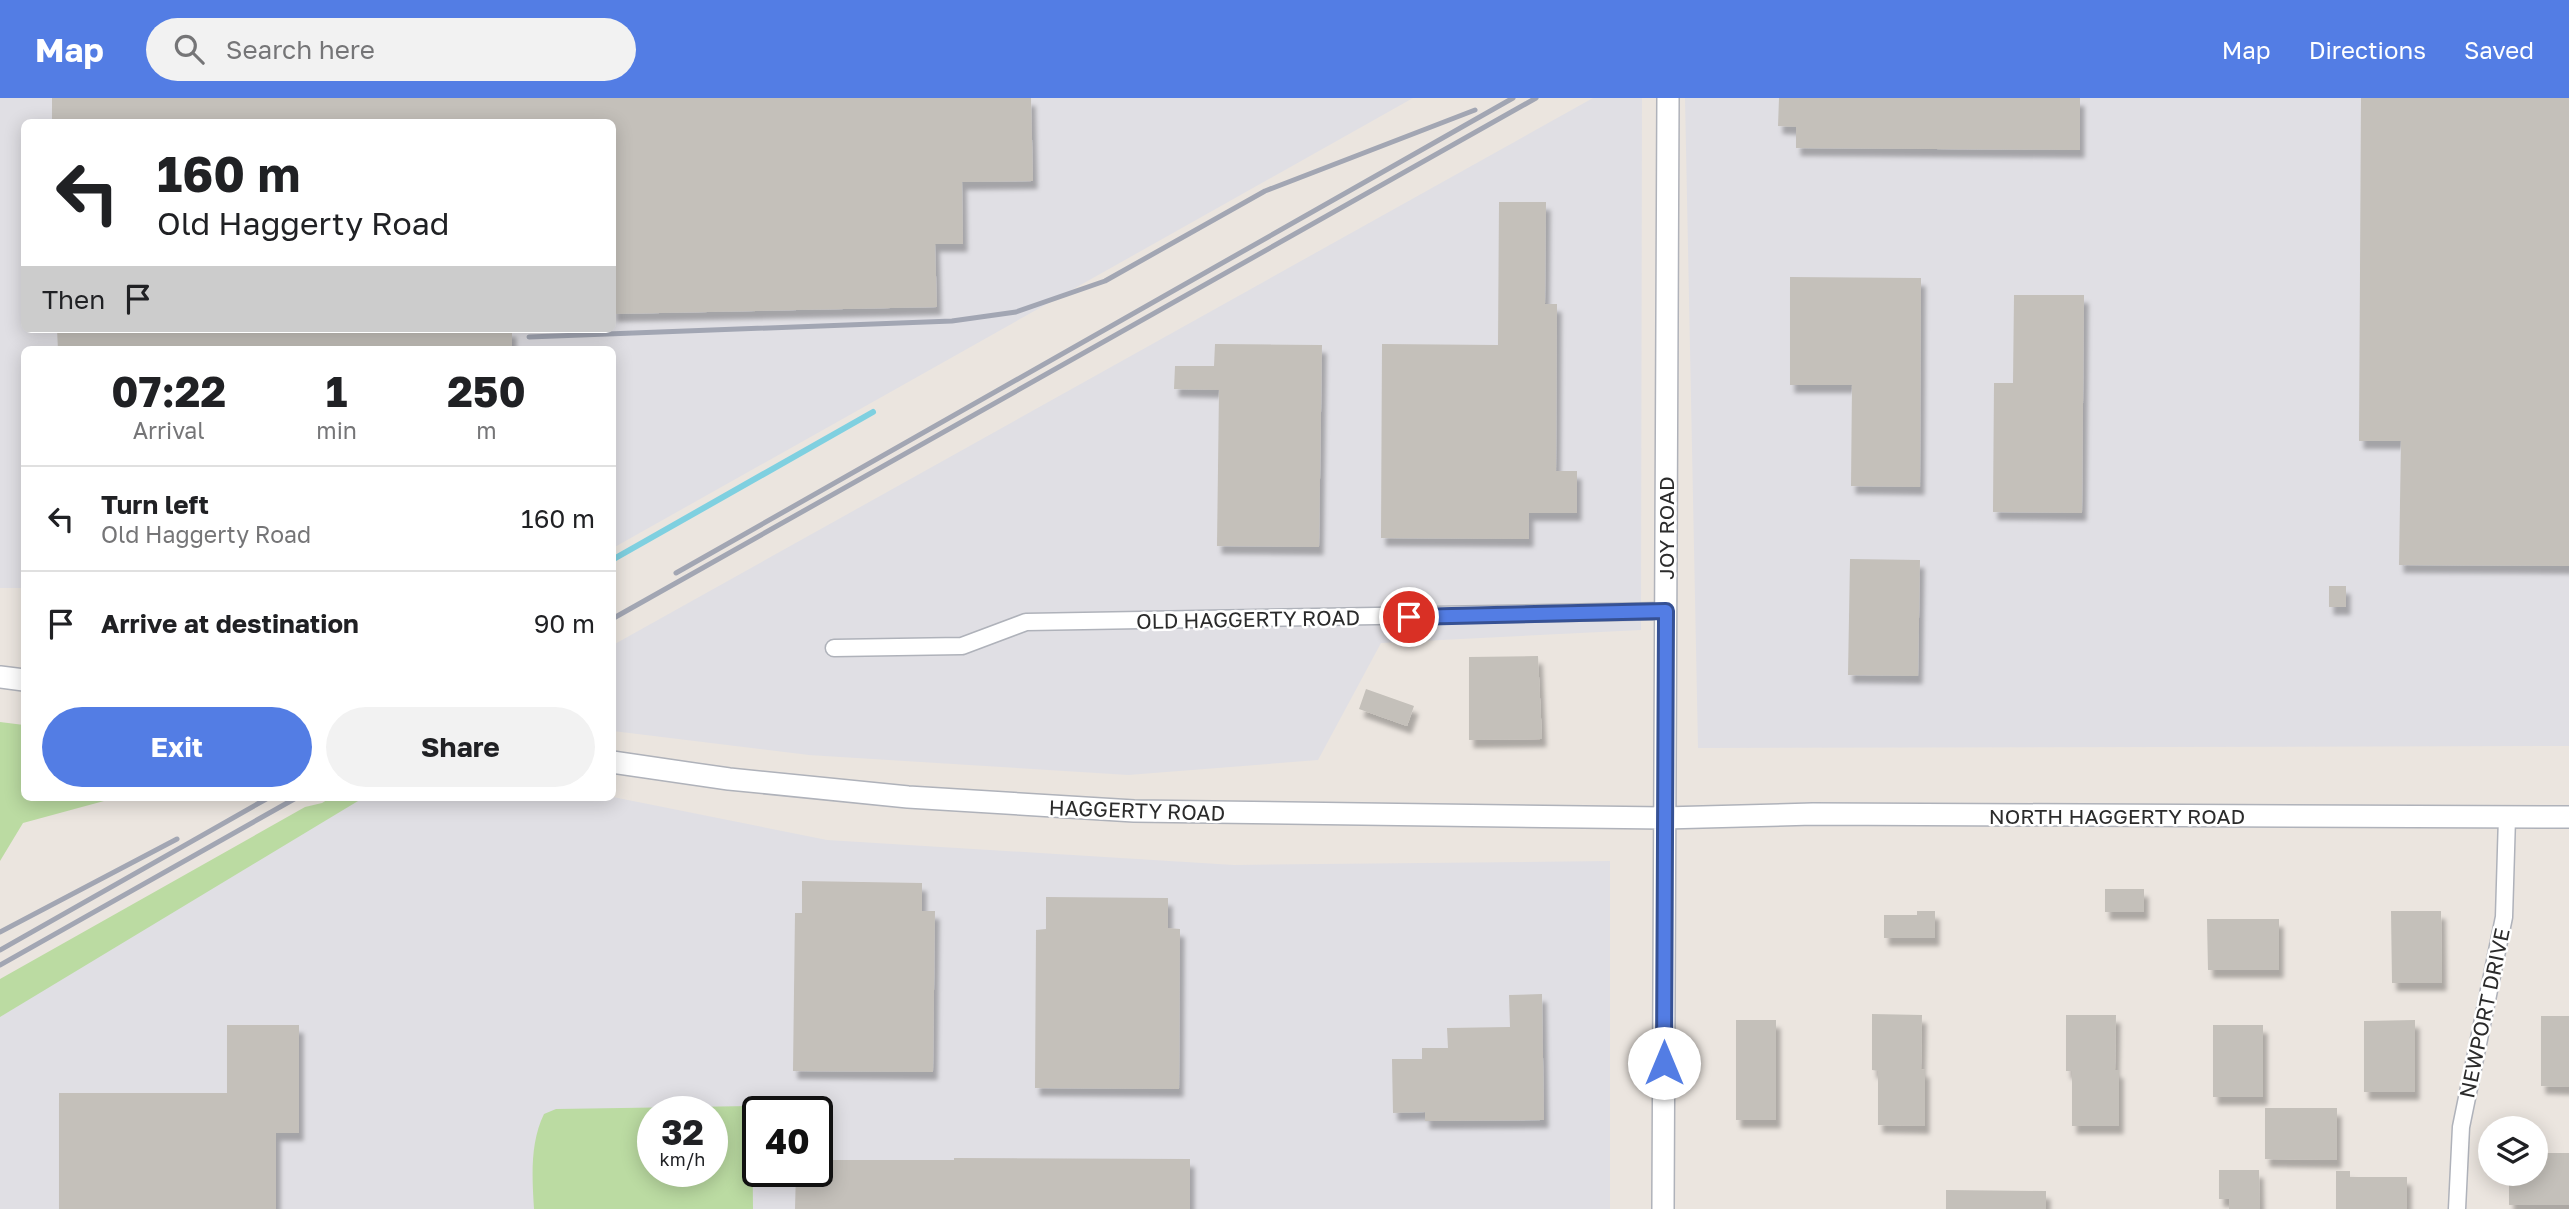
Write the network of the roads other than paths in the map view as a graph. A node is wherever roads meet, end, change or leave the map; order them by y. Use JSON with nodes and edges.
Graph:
{"nodes":[{"id":1,"x":1668,"y":98,"type":"edge"},
{"id":2,"x":1666,"y":611,"type":"junction"},
{"id":3,"x":834,"y":648,"type":"dead end"},
{"id":4,"x":0,"y":677,"type":"edge"},
{"id":5,"x":21,"y":680,"type":"edge"},
{"id":6,"x":616,"y":763,"type":"edge"},
{"id":7,"x":2507,"y":817,"type":"junction"},
{"id":8,"x":2569,"y":817,"type":"edge"},
{"id":9,"x":1664,"y":818,"type":"junction"},
{"id":10,"x":1663,"y":1209,"type":"edge"},
{"id":11,"x":2457,"y":1209,"type":"edge"}],
"edges":[{"from":1,"to":2,"type":"main road","name":"JOY ROAD"},
{"from":2,"to":3,"type":"street","name":"OLD HAGGERTY ROAD"},
{"from":2,"to":9,"type":"main road","name":"JOY ROAD"},
{"from":4,"to":5,"type":"main road"},
{"from":6,"to":9,"type":"main road","name":"HAGGERTY ROAD"},
{"from":7,"to":8,"type":"main road","name":"NORTH HAGGERTY ROAD"},
{"from":7,"to":9,"type":"main road","name":"NORTH HAGGERTY ROAD"},
{"from":7,"to":11,"type":"street","name":"NEWPORT DRIVE"},
{"from":9,"to":10,"type":"main road","name":"JOY ROAD"}]}
